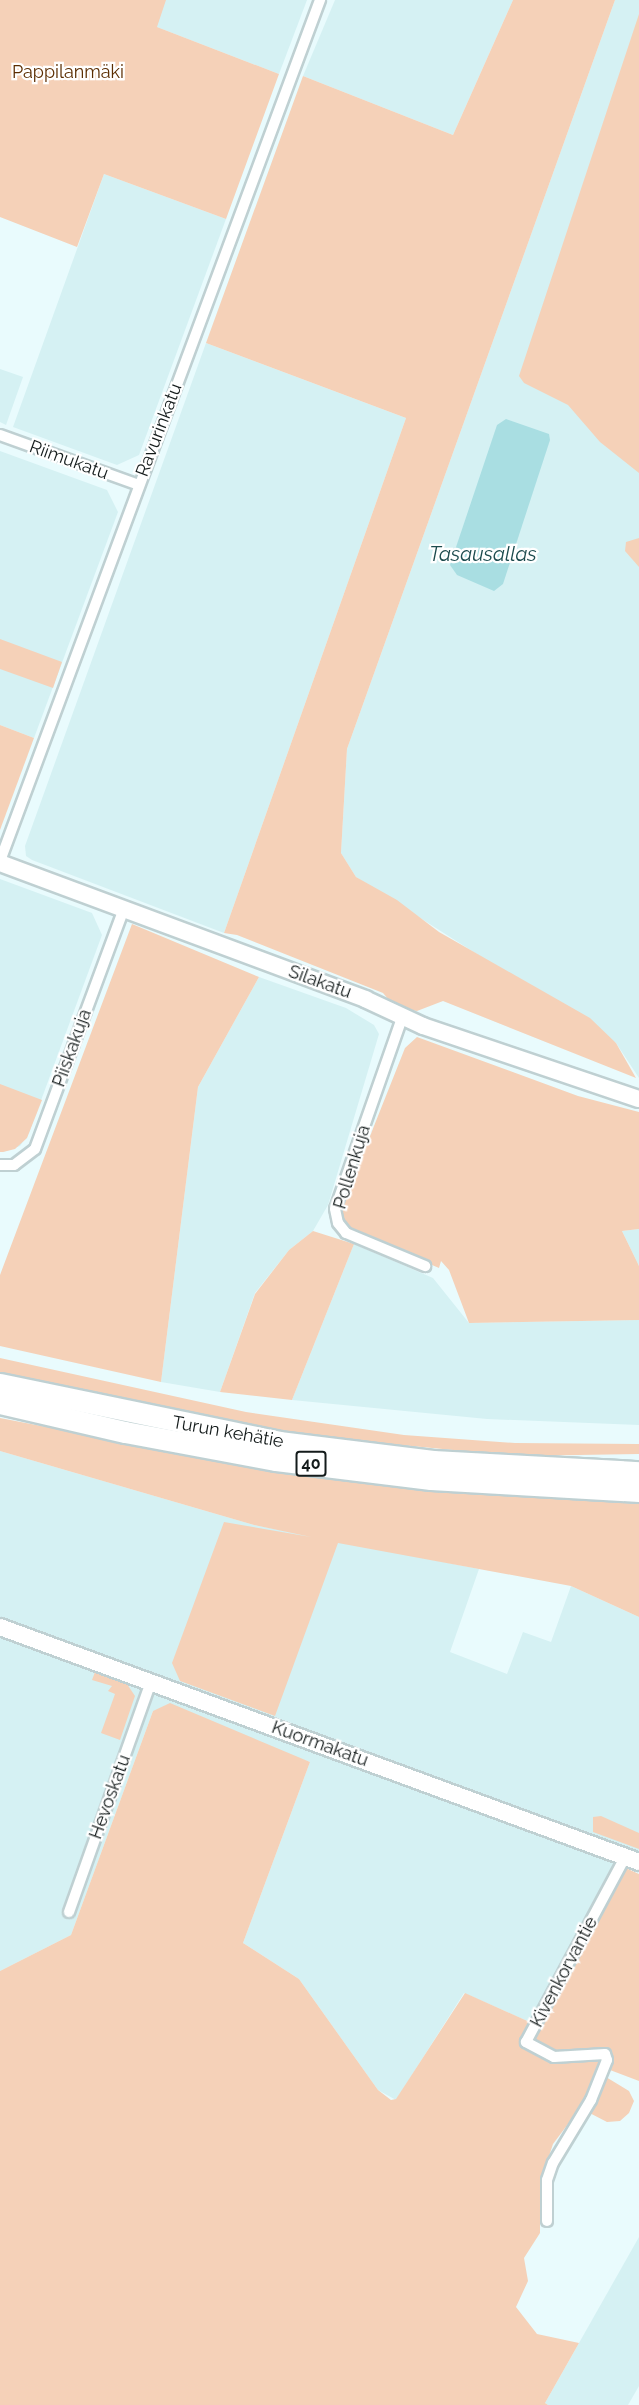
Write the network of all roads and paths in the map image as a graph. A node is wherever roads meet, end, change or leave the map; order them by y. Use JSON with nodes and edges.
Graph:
{"nodes":[{"id":1,"x":320,"y":0,"type":"edge"},
{"id":2,"x":0,"y":435,"type":"edge"},
{"id":3,"x":139,"y":485,"type":"junction"},
{"id":4,"x":0,"y":862,"type":"edge"},
{"id":5,"x":124,"y":909,"type":"junction"},
{"id":6,"x":402,"y":1018,"type":"junction"},
{"id":7,"x":639,"y":1099,"type":"edge"},
{"id":8,"x":0,"y":1166,"type":"edge"},
{"id":9,"x":425,"y":1266,"type":"dead end"},
{"id":10,"x":0,"y":1384,"type":"edge"},
{"id":11,"x":0,"y":1403,"type":"edge"},
{"id":12,"x":639,"y":1461,"type":"edge"},
{"id":13,"x":565,"y":1470,"type":"junction"},
{"id":14,"x":639,"y":1472,"type":"edge"},
{"id":15,"x":639,"y":1491,"type":"edge"},
{"id":16,"x":0,"y":1627,"type":"edge"},
{"id":17,"x":151,"y":1682,"type":"junction"},
{"id":18,"x":632,"y":1860,"type":"edge"},
{"id":19,"x":69,"y":1912,"type":"dead end"},
{"id":20,"x":547,"y":2221,"type":"dead end"}],
"edges":[{"from":1,"to":3,"type":"street","name":"Ravurinkatu"},
{"from":2,"to":3,"type":"street","name":"Riimukatu"},
{"from":3,"to":4,"type":"street","name":"Ravurinkatu"},
{"from":4,"to":5,"type":"street","name":"Silakatu"},
{"from":5,"to":6,"type":"street","name":"Silakatu"},
{"from":5,"to":8,"type":"street","name":"Piiskakuja"},
{"from":6,"to":7,"type":"street","name":"Silakatu"},
{"from":6,"to":9,"type":"street","name":"Pollenkuja"},
{"from":10,"to":13,"type":"highway","name":"Turun kehätie","number":"40"},
{"from":11,"to":15,"type":"highway","name":"Turun kehätie","number":"40"},
{"from":12,"to":13,"type":"highway"},
{"from":13,"to":14,"type":"highway","name":"Turun kehätie","number":"40"},
{"from":16,"to":17,"type":"street","name":"Kuormakatu"},
{"from":17,"to":18,"type":"street","name":"Kuormakatu"},
{"from":17,"to":19,"type":"street","name":"Hevoskatu"},
{"from":18,"to":20,"type":"street","name":"Kivenkorvantie"}]}
